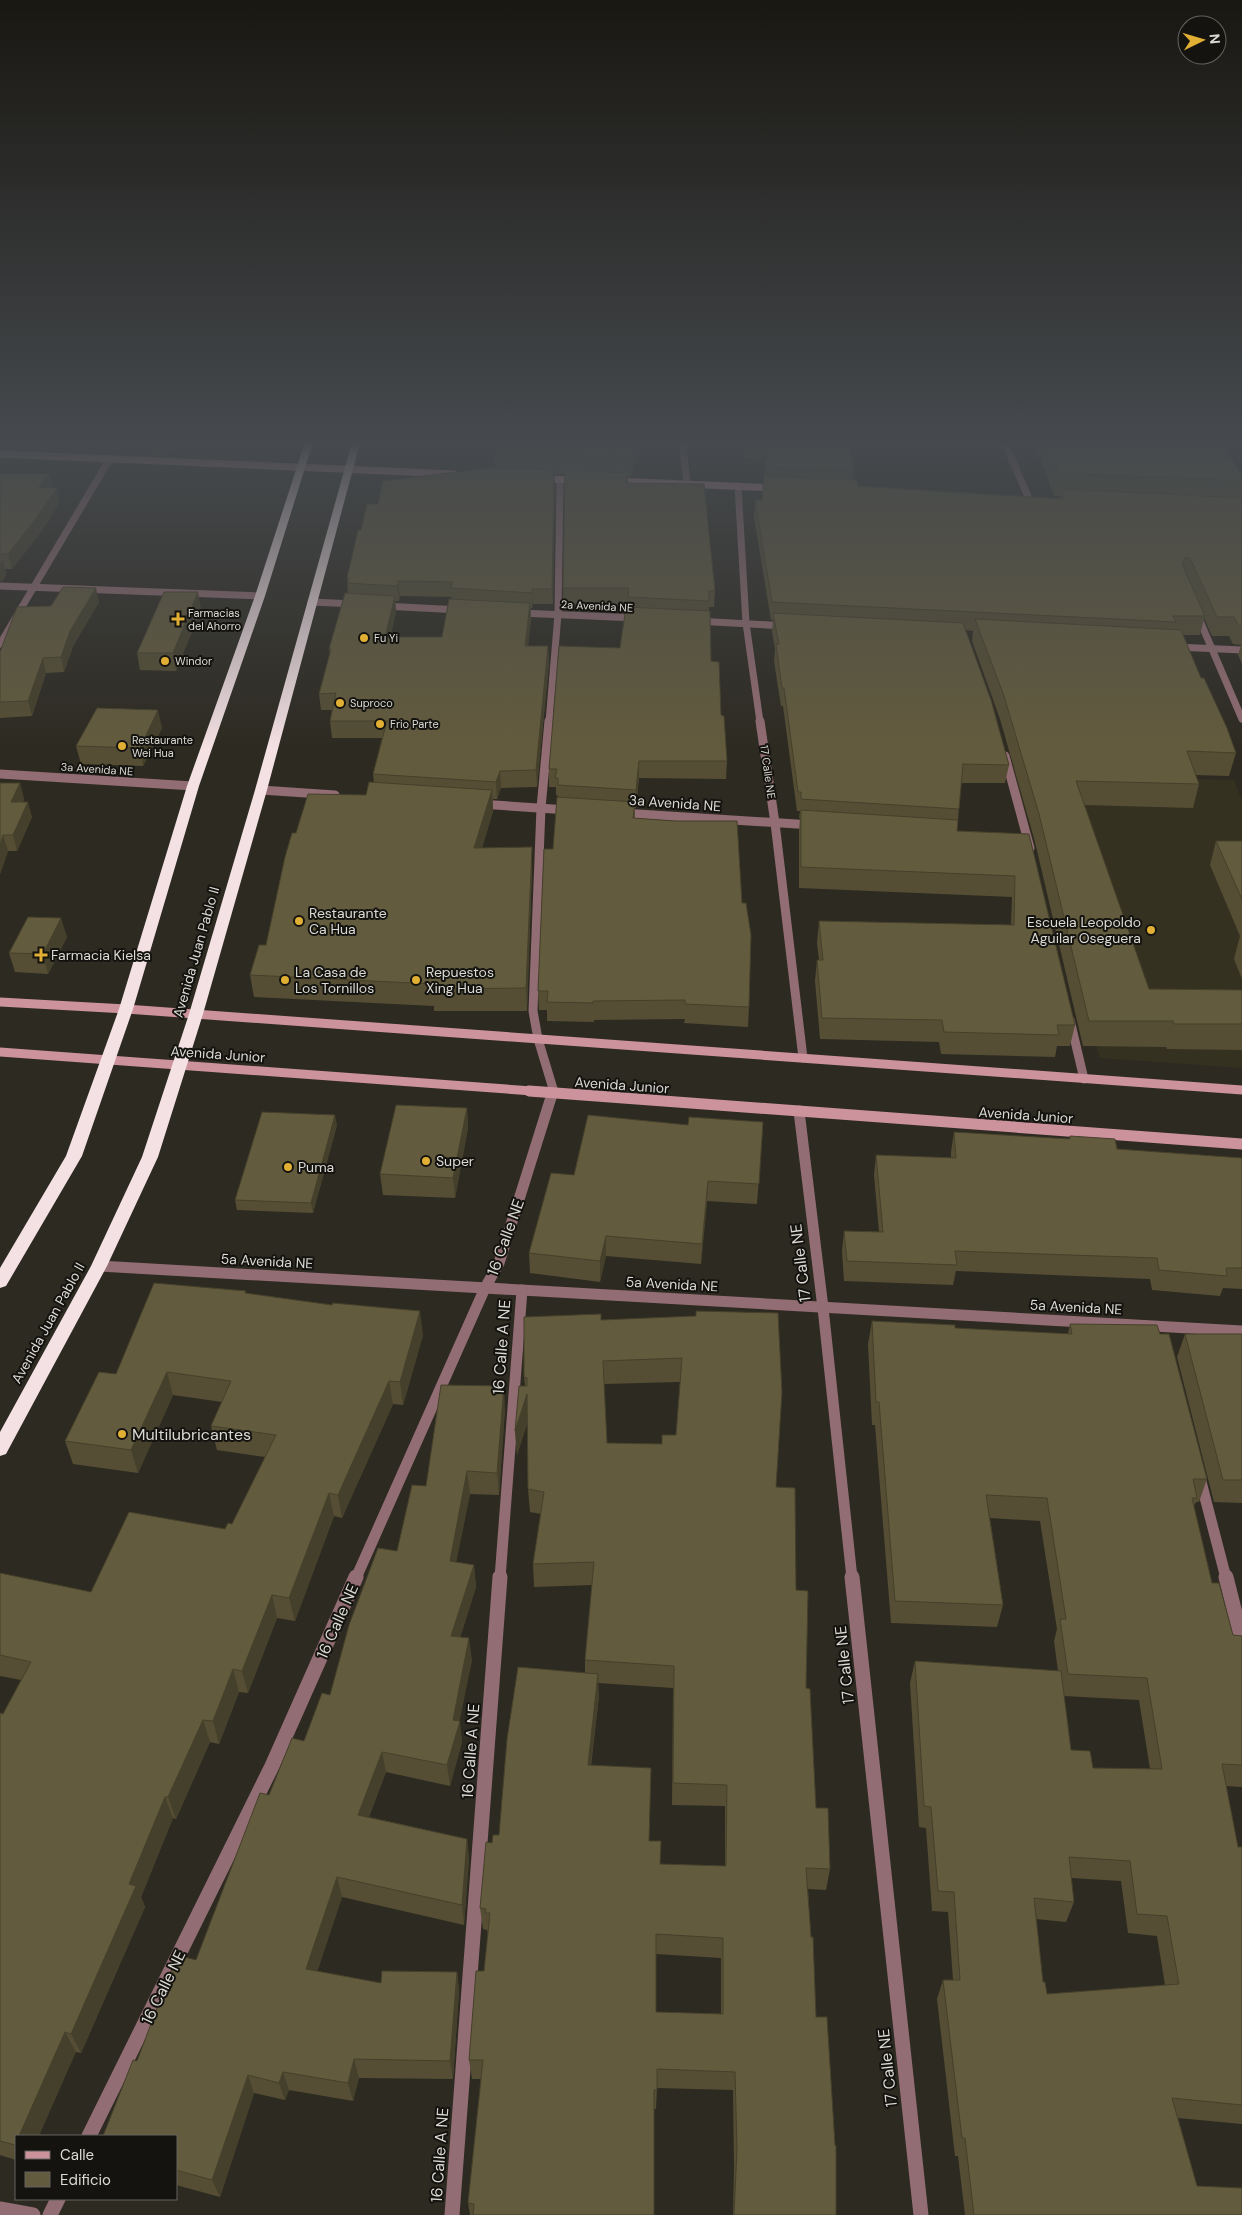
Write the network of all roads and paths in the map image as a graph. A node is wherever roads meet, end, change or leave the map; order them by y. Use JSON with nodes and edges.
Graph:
{"nodes":[{"id":1,"x":60,"y":542,"type":"edge"},
{"id":2,"x":277,"y":542,"type":"edge"},
{"id":3,"x":328,"y":542,"type":"edge"},
{"id":4,"x":559,"y":542,"type":"edge"},
{"id":5,"x":741,"y":542,"type":"edge"},
{"id":6,"x":0,"y":586,"type":"edge"},
{"id":7,"x":33,"y":588,"type":"junction"},
{"id":8,"x":260,"y":596,"type":"junction"},
{"id":9,"x":311,"y":602,"type":"junction"},
{"id":10,"x":361,"y":605,"type":"edge"},
{"id":11,"x":380,"y":606,"type":"edge"},
{"id":12,"x":1194,"y":607,"type":"edge"},
{"id":13,"x":469,"y":610,"type":"edge"},
{"id":14,"x":508,"y":612,"type":"edge"},
{"id":15,"x":558,"y":614,"type":"junction"},
{"id":16,"x":647,"y":619,"type":"edge"},
{"id":17,"x":686,"y":620,"type":"edge"},
{"id":18,"x":746,"y":623,"type":"junction"},
{"id":19,"x":795,"y":626,"type":"edge"},
{"id":20,"x":0,"y":644,"type":"edge"},
{"id":21,"x":1172,"y":647,"type":"edge"},
{"id":22,"x":1212,"y":649,"type":"junction"},
{"id":23,"x":1242,"y":650,"type":"edge"},
{"id":24,"x":1242,"y":719,"type":"edge"},
{"id":25,"x":1002,"y":744,"type":"edge"},
{"id":26,"x":0,"y":774,"type":"edge"},
{"id":27,"x":193,"y":786,"type":"junction"},
{"id":28,"x":261,"y":790,"type":"junction"},
{"id":29,"x":348,"y":796,"type":"edge"},
{"id":30,"x":474,"y":804,"type":"edge"},
{"id":31,"x":542,"y":808,"type":"junction"},
{"id":32,"x":580,"y":810,"type":"edge"},
{"id":33,"x":610,"y":812,"type":"edge"},
{"id":34,"x":776,"y":823,"type":"junction"},
{"id":35,"x":824,"y":826,"type":"edge"},
{"id":36,"x":1018,"y":838,"type":"edge"},
{"id":37,"x":1028,"y":839,"type":"junction"},
{"id":38,"x":1032,"y":858,"type":"edge"},
{"id":39,"x":0,"y":1002,"type":"edge"},
{"id":40,"x":126,"y":1009,"type":"junction"},
{"id":41,"x":1068,"y":1012,"type":"edge"},
{"id":42,"x":196,"y":1014,"type":"junction"},
{"id":43,"x":538,"y":1039,"type":"junction"},
{"id":44,"x":0,"y":1052,"type":"edge"},
{"id":45,"x":803,"y":1058,"type":"junction"},
{"id":46,"x":109,"y":1060,"type":"junction"},
{"id":47,"x":180,"y":1065,"type":"junction"},
{"id":48,"x":1084,"y":1079,"type":"junction"},
{"id":49,"x":1242,"y":1090,"type":"edge"},
{"id":50,"x":554,"y":1093,"type":"junction"},
{"id":51,"x":799,"y":1111,"type":"junction"},
{"id":52,"x":1242,"y":1144,"type":"edge"},
{"id":53,"x":99,"y":1266,"type":"junction"},
{"id":54,"x":2,"y":1276,"type":"edge"},
{"id":55,"x":485,"y":1288,"type":"junction"},
{"id":56,"x":522,"y":1290,"type":"junction"},
{"id":57,"x":823,"y":1308,"type":"junction"},
{"id":58,"x":1242,"y":1331,"type":"edge"},
{"id":59,"x":0,"y":1449,"type":"edge"},
{"id":60,"x":1198,"y":1470,"type":"edge"},
{"id":61,"x":1242,"y":1641,"type":"edge"},
{"id":62,"x":89,"y":2135,"type":"edge"},
{"id":63,"x":58,"y":2200,"type":"edge"},
{"id":64,"x":0,"y":2209,"type":"edge"},
{"id":65,"x":33,"y":2215,"type":"edge"},
{"id":66,"x":50,"y":2215,"type":"edge"},
{"id":67,"x":452,"y":2215,"type":"edge"},
{"id":68,"x":920,"y":2215,"type":"edge"}],
"edges":[{"from":1,"to":7,"type":"street"},
{"from":2,"to":8,"type":"highway"},
{"from":3,"to":9,"type":"highway","name":"Avenida Juan Pablo II"},
{"from":4,"to":15,"type":"street"},
{"from":5,"to":18,"type":"street","name":"17 Calle NE"},
{"from":6,"to":7,"type":"street"},
{"from":7,"to":8,"type":"street"},
{"from":7,"to":20,"type":"street"},
{"from":8,"to":27,"type":"highway"},
{"from":9,"to":10,"type":"street"},
{"from":9,"to":28,"type":"highway","name":"Avenida Juan Pablo II"},
{"from":11,"to":13,"type":"street"},
{"from":12,"to":22,"type":"street"},
{"from":14,"to":15,"type":"street","name":"2a Avenida NE"},
{"from":15,"to":16,"type":"street","name":"2a Avenida NE"},
{"from":15,"to":31,"type":"street"},
{"from":17,"to":18,"type":"street"},
{"from":18,"to":19,"type":"street"},
{"from":18,"to":34,"type":"street","name":"17 Calle NE"},
{"from":21,"to":22,"type":"street"},
{"from":22,"to":23,"type":"street"},
{"from":22,"to":24,"type":"street"},
{"from":25,"to":37,"type":"street"},
{"from":26,"to":27,"type":"street","name":"3a Avenida NE"},
{"from":27,"to":40,"type":"highway"},
{"from":28,"to":29,"type":"street"},
{"from":28,"to":42,"type":"highway","name":"Avenida Juan Pablo II"},
{"from":30,"to":31,"type":"street"},
{"from":31,"to":32,"type":"street"},
{"from":31,"to":43,"type":"street"},
{"from":33,"to":34,"type":"street","name":"3a Avenida NE"},
{"from":34,"to":35,"type":"street","name":"3a Avenida NE"},
{"from":34,"to":45,"type":"street","name":"17 Calle NE"},
{"from":36,"to":37,"type":"street"},
{"from":37,"to":38,"type":"street"},
{"from":39,"to":40,"type":"main road"},
{"from":40,"to":42,"type":"main road"},
{"from":40,"to":46,"type":"highway"},
{"from":41,"to":48,"type":"street"},
{"from":42,"to":43,"type":"main road"},
{"from":42,"to":47,"type":"highway","name":"Avenida Juan Pablo II"},
{"from":43,"to":45,"type":"main road"},
{"from":43,"to":50,"type":"street"},
{"from":44,"to":46,"type":"main road","name":"Avenida Junior"},
{"from":45,"to":48,"type":"main road"},
{"from":46,"to":47,"type":"main road","name":"Avenida Junior"},
{"from":46,"to":54,"type":"highway"},
{"from":47,"to":50,"type":"main road","name":"Avenida Junior"},
{"from":47,"to":53,"type":"highway","name":"Avenida Juan Pablo II"},
{"from":48,"to":49,"type":"main road"},
{"from":50,"to":51,"type":"main road","name":"Avenida Junior"},
{"from":50,"to":55,"type":"street","name":"16 Calle NE"},
{"from":51,"to":52,"type":"main road","name":"Avenida Junior"},
{"from":51,"to":57,"type":"street","name":"17 Calle NE"},
{"from":53,"to":55,"type":"street","name":"5a Avenida NE"},
{"from":53,"to":59,"type":"highway","name":"Avenida Juan Pablo II"},
{"from":55,"to":56,"type":"street","name":"5a Avenida NE"},
{"from":55,"to":62,"type":"street","name":"16 Calle NE"},
{"from":56,"to":57,"type":"street","name":"5a Avenida NE"},
{"from":56,"to":67,"type":"street","name":"16 Calle A NE"},
{"from":57,"to":58,"type":"street","name":"5a Avenida NE"},
{"from":57,"to":68,"type":"street","name":"17 Calle NE"},
{"from":60,"to":61,"type":"street"},
{"from":63,"to":66,"type":"street"},
{"from":64,"to":65,"type":"street"}]}
